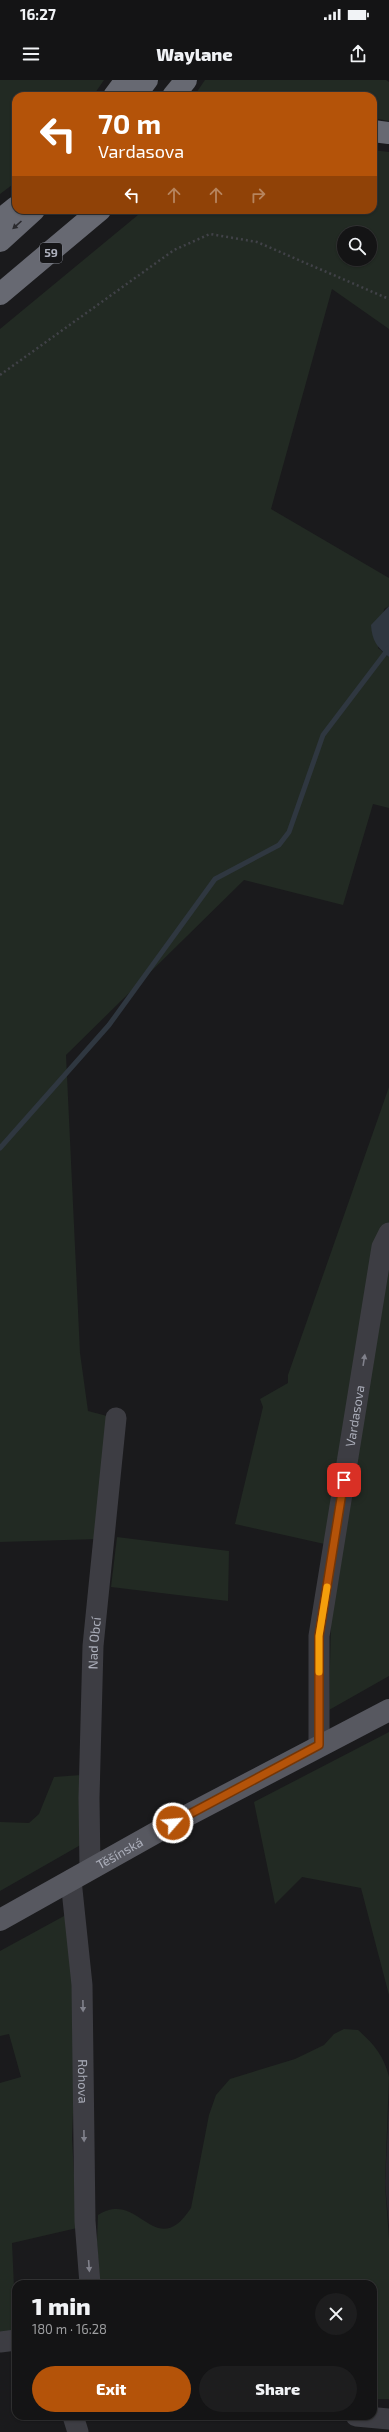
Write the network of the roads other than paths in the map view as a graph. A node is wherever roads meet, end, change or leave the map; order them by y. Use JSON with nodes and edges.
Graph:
{"nodes":[{"id":1,"x":126,"y":80,"type":"edge"},
{"id":2,"x":147,"y":80,"type":"edge"},
{"id":3,"x":186,"y":80,"type":"edge"},
{"id":4,"x":117,"y":92,"type":"edge"},
{"id":5,"x":138,"y":92,"type":"edge"},
{"id":6,"x":176,"y":92,"type":"edge"},
{"id":7,"x":377,"y":132,"type":"edge"},
{"id":8,"x":389,"y":133,"type":"edge"},
{"id":9,"x":12,"y":210,"type":"edge"},
{"id":10,"x":30,"y":214,"type":"edge"},
{"id":11,"x":74,"y":214,"type":"edge"},
{"id":12,"x":95,"y":214,"type":"edge"},
{"id":13,"x":0,"y":220,"type":"edge"},
{"id":14,"x":0,"y":241,"type":"edge"},
{"id":15,"x":0,"y":290,"type":"edge"},
{"id":16,"x":0,"y":294,"type":"edge"},
{"id":17,"x":389,"y":1232,"type":"edge"},
{"id":18,"x":116,"y":1418,"type":"dead end"},
{"id":19,"x":389,"y":1710,"type":"edge"},
{"id":20,"x":319,"y":1745,"type":"junction"},
{"id":21,"x":90,"y":1869,"type":"junction"},
{"id":22,"x":71,"y":1880,"type":"junction"},
{"id":23,"x":0,"y":1920,"type":"edge"},
{"id":24,"x":90,"y":2280,"type":"edge"},
{"id":25,"x":12,"y":2340,"type":"edge"},
{"id":26,"x":0,"y":2342,"type":"edge"},
{"id":27,"x":377,"y":2418,"type":"edge"},
{"id":28,"x":389,"y":2419,"type":"edge"},
{"id":29,"x":74,"y":2420,"type":"edge"},
{"id":30,"x":78,"y":2432,"type":"edge"}],
"edges":[{"from":1,"to":4,"type":"highway"},
{"from":2,"to":5,"type":"highway"},
{"from":3,"to":6,"type":"highway"},
{"from":7,"to":8,"type":"highway"},
{"from":9,"to":13,"type":"highway"},
{"from":10,"to":14,"type":"highway","one_way":true},
{"from":11,"to":15,"type":"highway"},
{"from":12,"to":16,"type":"highway","number":"59"},
{"from":20,"to":17,"type":"street","name":"Vardasova","one_way":true},
{"from":18,"to":21,"type":"street","name":"Nad Obcí"},
{"from":19,"to":20,"type":"main road","name":"Těšínská"},
{"from":20,"to":21,"type":"main road","name":"Těšínská"},
{"from":21,"to":22,"type":"main road","name":"Těšínská"},
{"from":22,"to":23,"type":"main road","name":"Těšínská"},
{"from":22,"to":24,"type":"street","name":"Rohova","one_way":true},
{"from":25,"to":26,"type":"street"},
{"from":27,"to":28,"type":"street"},
{"from":29,"to":30,"type":"street"}]}
